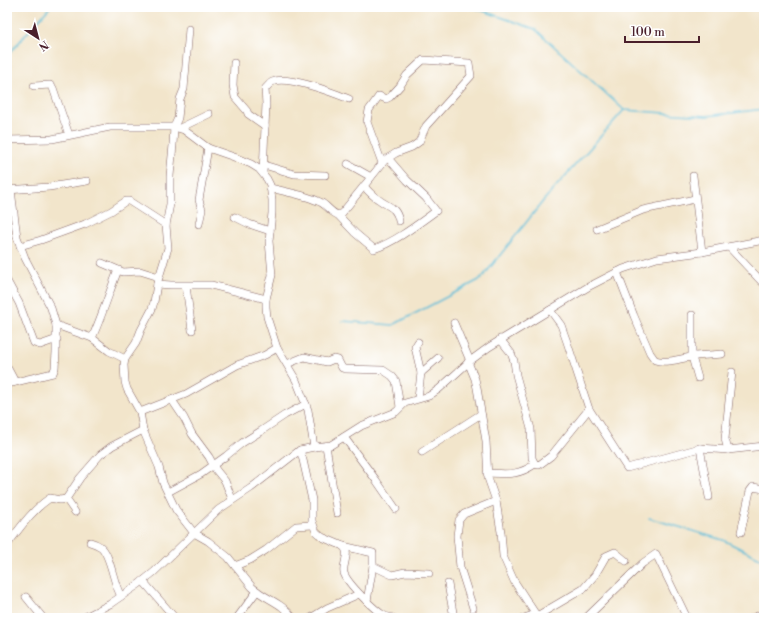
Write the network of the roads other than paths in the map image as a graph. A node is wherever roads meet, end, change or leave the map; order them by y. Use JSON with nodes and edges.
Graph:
{"nodes":[{"id":1,"x":189,"y":29,"type":"dead end"},
{"id":2,"x":234,"y":63,"type":"dead end"},
{"id":3,"x":34,"y":86,"type":"dead end"},
{"id":4,"x":349,"y":99,"type":"dead end"},
{"id":5,"x":209,"y":114,"type":"dead end"},
{"id":6,"x":265,"y":126,"type":"junction"},
{"id":7,"x":177,"y":127,"type":"junction"},
{"id":8,"x":69,"y":135,"type":"junction"},
{"id":9,"x":7,"y":140,"type":"edge"},
{"id":10,"x":208,"y":148,"type":"junction"},
{"id":11,"x":388,"y":158,"type":"junction"},
{"id":12,"x":382,"y":163,"type":"junction"},
{"id":13,"x":348,"y":164,"type":"dead end"},
{"id":14,"x":264,"y":165,"type":"junction"},
{"id":15,"x":263,"y":173,"type":"junction"},
{"id":16,"x":325,"y":175,"type":"dead end"},
{"id":17,"x":693,"y":176,"type":"dead end"},
{"id":18,"x":371,"y":177,"type":"junction"},
{"id":19,"x":87,"y":181,"type":"dead end"},
{"id":20,"x":364,"y":186,"type":"junction"},
{"id":21,"x":270,"y":188,"type":"junction"},
{"id":22,"x":9,"y":190,"type":"edge"},
{"id":23,"x":696,"y":199,"type":"junction"},
{"id":24,"x":338,"y":215,"type":"junction"},
{"id":25,"x":235,"y":217,"type":"dead end"},
{"id":26,"x":399,"y":221,"type":"dead end"},
{"id":27,"x":166,"y":224,"type":"junction"},
{"id":28,"x":199,"y":224,"type":"dead end"},
{"id":29,"x":596,"y":229,"type":"dead end"},
{"id":30,"x":270,"y":231,"type":"junction"},
{"id":31,"x":764,"y":240,"type":"edge"},
{"id":32,"x":20,"y":246,"type":"junction"},
{"id":33,"x":729,"y":247,"type":"junction"},
{"id":34,"x":702,"y":252,"type":"junction"},
{"id":35,"x":102,"y":264,"type":"dead end"},
{"id":36,"x":118,"y":270,"type":"junction"},
{"id":37,"x":617,"y":272,"type":"junction"},
{"id":38,"x":158,"y":280,"type":"junction"},
{"id":39,"x":7,"y":281,"type":"edge"},
{"id":40,"x":762,"y":282,"type":"dead end"},
{"id":41,"x":186,"y":286,"type":"junction"},
{"id":42,"x":266,"y":299,"type":"junction"},
{"id":43,"x":550,"y":310,"type":"junction"},
{"id":44,"x":692,"y":316,"type":"dead end"},
{"id":45,"x":454,"y":323,"type":"dead end"},
{"id":46,"x":56,"y":325,"type":"junction"},
{"id":47,"x":192,"y":330,"type":"dead end"},
{"id":48,"x":92,"y":338,"type":"junction"},
{"id":49,"x":56,"y":339,"type":"junction"},
{"id":50,"x":500,"y":340,"type":"junction"},
{"id":51,"x":418,"y":342,"type":"dead end"},
{"id":52,"x":277,"y":348,"type":"junction"},
{"id":53,"x":722,"y":354,"type":"dead end"},
{"id":54,"x":692,"y":357,"type":"junction"},
{"id":55,"x":438,"y":358,"type":"dead end"},
{"id":56,"x":125,"y":359,"type":"junction"},
{"id":57,"x":469,"y":362,"type":"junction"},
{"id":58,"x":287,"y":364,"type":"junction"},
{"id":59,"x":7,"y":367,"type":"edge"},
{"id":60,"x":732,"y":372,"type":"dead end"},
{"id":61,"x":421,"y":373,"type":"junction"},
{"id":62,"x":698,"y":378,"type":"dead end"},
{"id":63,"x":15,"y":382,"type":"junction"},
{"id":64,"x":7,"y":384,"type":"edge"},
{"id":65,"x":418,"y":398,"type":"junction"},
{"id":66,"x":172,"y":400,"type":"junction"},
{"id":67,"x":306,"y":404,"type":"junction"},
{"id":68,"x":400,"y":407,"type":"junction"},
{"id":69,"x":589,"y":409,"type":"junction"},
{"id":70,"x":140,"y":412,"type":"junction"},
{"id":71,"x":481,"y":414,"type":"junction"},
{"id":72,"x":143,"y":430,"type":"junction"},
{"id":73,"x":344,"y":437,"type":"junction"},
{"id":74,"x":326,"y":446,"type":"junction"},
{"id":75,"x":764,"y":446,"type":"edge"},
{"id":76,"x":314,"y":447,"type":"junction"},
{"id":77,"x":700,"y":448,"type":"junction"},
{"id":78,"x":300,"y":450,"type":"junction"},
{"id":79,"x":728,"y":450,"type":"junction"},
{"id":80,"x":422,"y":452,"type":"dead end"},
{"id":81,"x":535,"y":464,"type":"junction"},
{"id":82,"x":214,"y":465,"type":"junction"},
{"id":83,"x":487,"y":473,"type":"junction"},
{"id":84,"x":764,"y":489,"type":"edge"},
{"id":85,"x":168,"y":492,"type":"junction"},
{"id":86,"x":709,"y":497,"type":"dead end"},
{"id":87,"x":66,"y":499,"type":"junction"},
{"id":88,"x":232,"y":499,"type":"junction"},
{"id":89,"x":496,"y":501,"type":"junction"},
{"id":90,"x":396,"y":509,"type":"dead end"},
{"id":91,"x":75,"y":512,"type":"dead end"},
{"id":92,"x":337,"y":513,"type":"dead end"},
{"id":93,"x":312,"y":525,"type":"junction"},
{"id":94,"x":741,"y":532,"type":"dead end"},
{"id":95,"x":194,"y":533,"type":"junction"},
{"id":96,"x":90,"y":542,"type":"dead end"},
{"id":97,"x":7,"y":545,"type":"edge"},
{"id":98,"x":343,"y":546,"type":"junction"},
{"id":99,"x":626,"y":560,"type":"dead end"},
{"id":100,"x":235,"y":566,"type":"junction"},
{"id":101,"x":373,"y":566,"type":"junction"},
{"id":102,"x":429,"y":573,"type":"dead end"},
{"id":103,"x":143,"y":581,"type":"junction"},
{"id":104,"x":448,"y":584,"type":"dead end"},
{"id":105,"x":257,"y":591,"type":"junction"},
{"id":106,"x":359,"y":594,"type":"junction"},
{"id":107,"x":26,"y":596,"type":"dead end"},
{"id":108,"x":121,"y":596,"type":"junction"},
{"id":109,"x":367,"y":601,"type":"junction"},
{"id":110,"x":473,"y":608,"type":"dead end"},
{"id":111,"x":764,"y":613,"type":"edge"},
{"id":112,"x":97,"y":615,"type":"edge"},
{"id":113,"x":537,"y":616,"type":"edge"},
{"id":114,"x":43,"y":618,"type":"edge"},
{"id":115,"x":83,"y":618,"type":"edge"},
{"id":116,"x":175,"y":618,"type":"edge"},
{"id":117,"x":236,"y":618,"type":"edge"},
{"id":118,"x":293,"y":618,"type":"edge"},
{"id":119,"x":311,"y":618,"type":"edge"},
{"id":120,"x":388,"y":618,"type":"edge"},
{"id":121,"x":454,"y":618,"type":"edge"},
{"id":122,"x":524,"y":618,"type":"edge"},
{"id":123,"x":586,"y":618,"type":"edge"},
{"id":124,"x":687,"y":618,"type":"edge"},
{"id":125,"x":753,"y":618,"type":"edge"}],
"edges":[{"from":1,"to":7,"type":"street"},
{"from":2,"to":6,"type":"street"},
{"from":3,"to":8,"type":"street"},
{"from":4,"to":6,"type":"street"},
{"from":5,"to":7,"type":"street"},
{"from":6,"to":14,"type":"street"},
{"from":7,"to":8,"type":"street"},
{"from":7,"to":10,"type":"street"},
{"from":7,"to":27,"type":"street"},
{"from":8,"to":9,"type":"street"},
{"from":10,"to":15,"type":"street"},
{"from":10,"to":28,"type":"street"},
{"from":11,"to":12,"type":"street"},
{"from":11,"to":12,"type":"street"},
{"from":11,"to":24,"type":"street"},
{"from":12,"to":18,"type":"street"},
{"from":13,"to":18,"type":"street"},
{"from":14,"to":15,"type":"street"},
{"from":14,"to":16,"type":"street"},
{"from":15,"to":21,"type":"street"},
{"from":17,"to":23,"type":"street"},
{"from":18,"to":20,"type":"street"},
{"from":19,"to":22,"type":"street"},
{"from":20,"to":24,"type":"street"},
{"from":20,"to":26,"type":"street"},
{"from":21,"to":24,"type":"street"},
{"from":21,"to":30,"type":"street"},
{"from":22,"to":32,"type":"street"},
{"from":23,"to":29,"type":"street"},
{"from":23,"to":34,"type":"street"},
{"from":25,"to":30,"type":"street"},
{"from":27,"to":32,"type":"street"},
{"from":27,"to":38,"type":"street"},
{"from":30,"to":42,"type":"street"},
{"from":31,"to":33,"type":"street"},
{"from":32,"to":46,"type":"street"},
{"from":33,"to":34,"type":"street"},
{"from":33,"to":40,"type":"street"},
{"from":34,"to":37,"type":"street"},
{"from":35,"to":36,"type":"street"},
{"from":36,"to":38,"type":"street"},
{"from":36,"to":48,"type":"street"},
{"from":37,"to":43,"type":"street"},
{"from":37,"to":54,"type":"street"},
{"from":38,"to":41,"type":"street"},
{"from":38,"to":56,"type":"street"},
{"from":39,"to":49,"type":"street"},
{"from":41,"to":42,"type":"street"},
{"from":41,"to":47,"type":"street"},
{"from":42,"to":52,"type":"street"},
{"from":43,"to":50,"type":"street"},
{"from":43,"to":69,"type":"street"},
{"from":44,"to":54,"type":"street"},
{"from":45,"to":57,"type":"street"},
{"from":46,"to":48,"type":"street"},
{"from":46,"to":49,"type":"street"},
{"from":48,"to":56,"type":"street"},
{"from":49,"to":63,"type":"street"},
{"from":50,"to":57,"type":"street"},
{"from":50,"to":81,"type":"street"},
{"from":51,"to":61,"type":"street"},
{"from":52,"to":58,"type":"street"},
{"from":52,"to":66,"type":"street"},
{"from":53,"to":54,"type":"street"},
{"from":54,"to":62,"type":"street"},
{"from":55,"to":61,"type":"street"},
{"from":56,"to":70,"type":"street"},
{"from":57,"to":65,"type":"street"},
{"from":57,"to":71,"type":"street"},
{"from":58,"to":67,"type":"street"},
{"from":58,"to":68,"type":"street"},
{"from":59,"to":63,"type":"street"},
{"from":60,"to":79,"type":"street"},
{"from":61,"to":65,"type":"street"},
{"from":63,"to":64,"type":"street"},
{"from":65,"to":68,"type":"street"},
{"from":66,"to":70,"type":"street"},
{"from":66,"to":82,"type":"street"},
{"from":67,"to":76,"type":"street"},
{"from":67,"to":82,"type":"street"},
{"from":68,"to":73,"type":"street"},
{"from":69,"to":77,"type":"street"},
{"from":69,"to":81,"type":"street"},
{"from":70,"to":72,"type":"street"},
{"from":71,"to":80,"type":"street"},
{"from":71,"to":83,"type":"street"},
{"from":72,"to":85,"type":"street"},
{"from":72,"to":87,"type":"street"},
{"from":73,"to":74,"type":"street"},
{"from":73,"to":90,"type":"street"},
{"from":74,"to":76,"type":"street"},
{"from":74,"to":92,"type":"street"},
{"from":75,"to":79,"type":"street"},
{"from":76,"to":78,"type":"street"},
{"from":77,"to":79,"type":"street"},
{"from":77,"to":86,"type":"street"},
{"from":78,"to":88,"type":"street"},
{"from":78,"to":93,"type":"street"},
{"from":81,"to":83,"type":"street"},
{"from":82,"to":85,"type":"street"},
{"from":82,"to":88,"type":"street"},
{"from":83,"to":89,"type":"street"},
{"from":84,"to":94,"type":"street"},
{"from":85,"to":95,"type":"street"},
{"from":87,"to":91,"type":"street"},
{"from":87,"to":97,"type":"street"},
{"from":88,"to":95,"type":"street"},
{"from":89,"to":110,"type":"street"},
{"from":89,"to":113,"type":"street"},
{"from":93,"to":98,"type":"street"},
{"from":93,"to":100,"type":"street"},
{"from":95,"to":100,"type":"street"},
{"from":95,"to":103,"type":"street"},
{"from":96,"to":108,"type":"street"},
{"from":98,"to":101,"type":"street"},
{"from":98,"to":106,"type":"street"},
{"from":99,"to":113,"type":"street"},
{"from":100,"to":105,"type":"street"},
{"from":101,"to":102,"type":"street"},
{"from":101,"to":109,"type":"street"},
{"from":103,"to":108,"type":"street"},
{"from":103,"to":116,"type":"street"},
{"from":104,"to":121,"type":"street"},
{"from":105,"to":117,"type":"street"},
{"from":105,"to":118,"type":"street"},
{"from":106,"to":109,"type":"street"},
{"from":106,"to":119,"type":"street"},
{"from":107,"to":114,"type":"street"},
{"from":108,"to":112,"type":"street"},
{"from":109,"to":120,"type":"street"},
{"from":111,"to":125,"type":"street"},
{"from":112,"to":115,"type":"street"},
{"from":113,"to":122,"type":"street"},
{"from":123,"to":124,"type":"street"}]}
